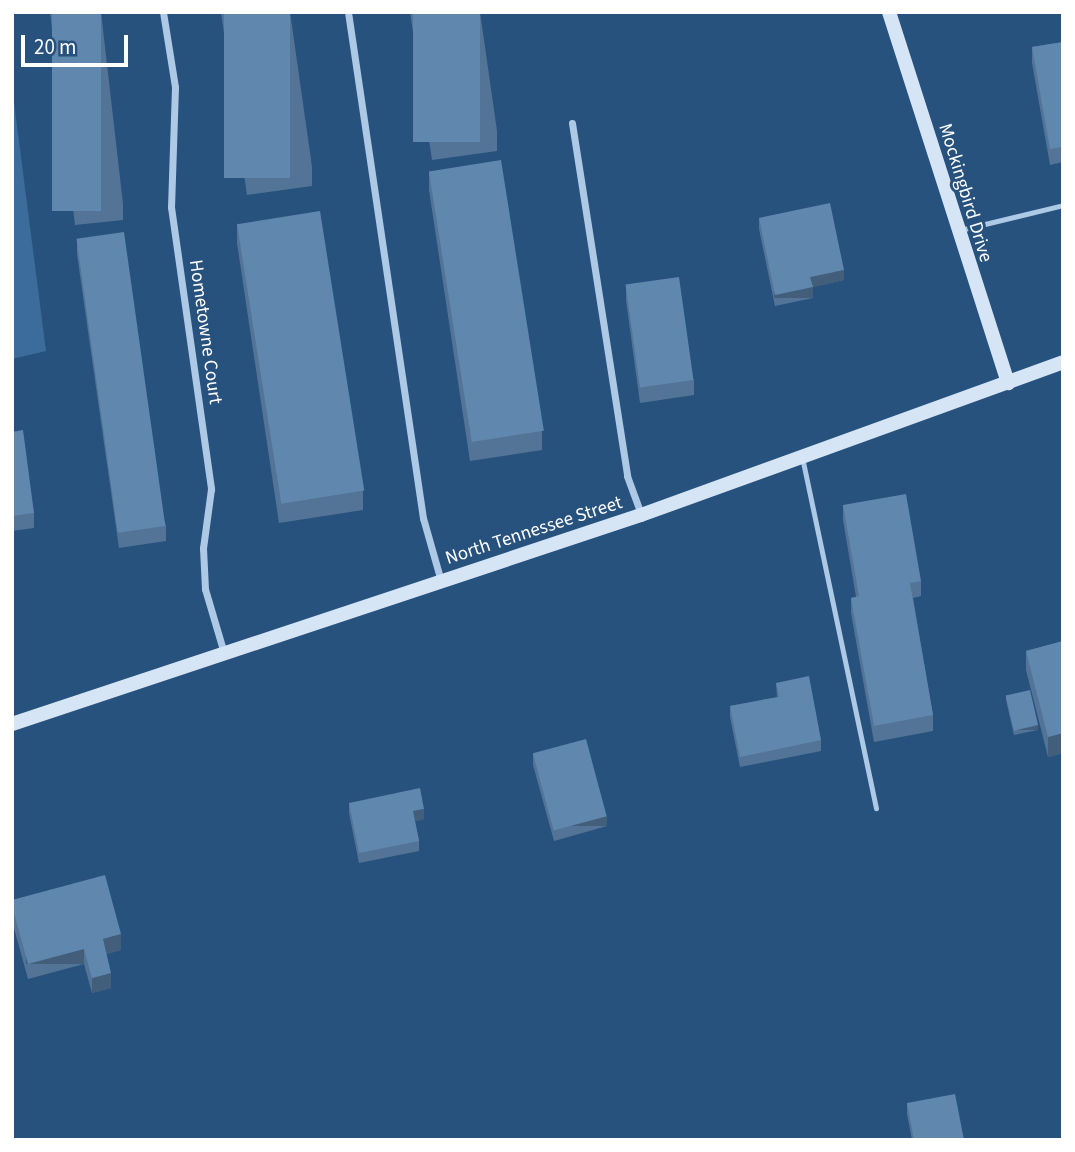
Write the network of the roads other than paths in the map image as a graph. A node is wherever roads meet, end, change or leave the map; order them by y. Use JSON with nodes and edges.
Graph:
{"nodes":[{"id":1,"x":163,"y":12,"type":"edge"},
{"id":2,"x":348,"y":12,"type":"edge"},
{"id":3,"x":889,"y":12,"type":"edge"},
{"id":4,"x":572,"y":123,"type":"dead end"},
{"id":5,"x":1063,"y":205,"type":"edge"},
{"id":6,"x":957,"y":231,"type":"junction"},
{"id":7,"x":1063,"y":362,"type":"edge"},
{"id":8,"x":1008,"y":383,"type":"junction"},
{"id":9,"x":802,"y":457,"type":"junction"},
{"id":10,"x":641,"y":515,"type":"junction"},
{"id":11,"x":441,"y":582,"type":"junction"},
{"id":12,"x":224,"y":654,"type":"junction"},
{"id":13,"x":12,"y":724,"type":"edge"},
{"id":14,"x":876,"y":808,"type":"dead end"}],
"edges":[{"from":1,"to":12,"type":"street","name":"Hometowne Court"},
{"from":2,"to":11,"type":"street"},
{"from":3,"to":6,"type":"main road","name":"Mockingbird Drive"},
{"from":4,"to":10,"type":"street"},
{"from":5,"to":6,"type":"lane"},
{"from":6,"to":8,"type":"main road","name":"Mockingbird Drive"},
{"from":7,"to":8,"type":"main road","name":"North Tennessee Street"},
{"from":8,"to":9,"type":"main road","name":"North Tennessee Street"},
{"from":9,"to":10,"type":"main road","name":"North Tennessee Street"},
{"from":9,"to":14,"type":"lane"},
{"from":10,"to":11,"type":"main road","name":"North Tennessee Street"},
{"from":11,"to":12,"type":"main road","name":"North Tennessee Street"},
{"from":12,"to":13,"type":"main road","name":"North Tennessee Street"}]}
